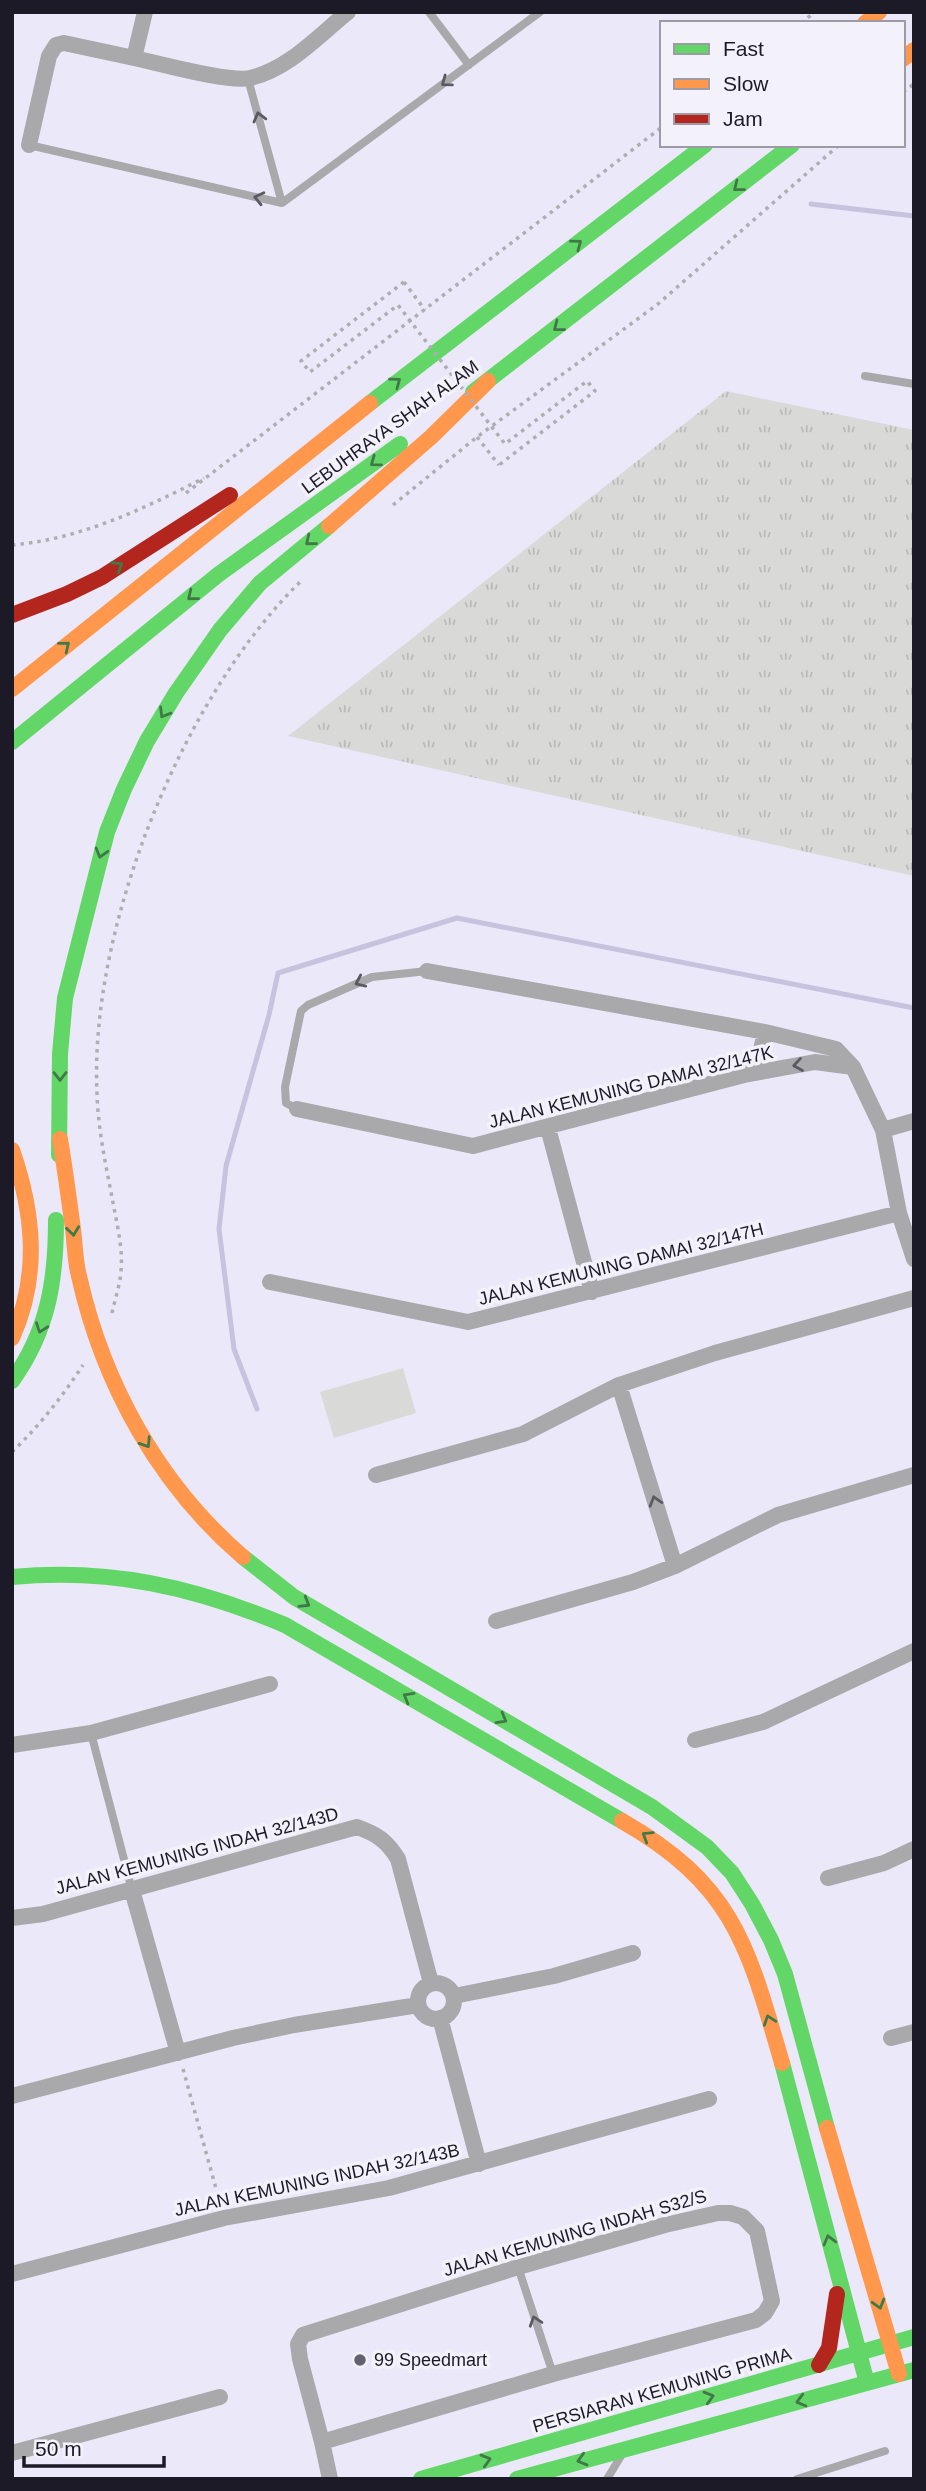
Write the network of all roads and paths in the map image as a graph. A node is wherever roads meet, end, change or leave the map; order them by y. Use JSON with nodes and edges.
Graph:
{"nodes":[{"id":1,"x":145,"y":12,"type":"edge"},
{"id":2,"x":429,"y":12,"type":"edge"},
{"id":3,"x":540,"y":12,"type":"edge"},
{"id":4,"x":343,"y":14,"type":"edge"},
{"id":5,"x":134,"y":58,"type":"junction"},
{"id":6,"x":469,"y":65,"type":"junction"},
{"id":7,"x":248,"y":79,"type":"junction"},
{"id":8,"x":660,"y":129,"type":"edge"},
{"id":9,"x":29,"y":145,"type":"joint"},
{"id":10,"x":702,"y":147,"type":"edge"},
{"id":11,"x":789,"y":147,"type":"edge"},
{"id":12,"x":837,"y":147,"type":"edge"},
{"id":13,"x":282,"y":203,"type":"junction"},
{"id":14,"x":425,"y":310,"type":"junction"},
{"id":15,"x":865,"y":376,"type":"dead end"},
{"id":16,"x":488,"y":381,"type":"junction"},
{"id":17,"x":914,"y":384,"type":"edge"},
{"id":18,"x":477,"y":438,"type":"junction"},
{"id":19,"x":314,"y":446,"type":"junction"},
{"id":20,"x":214,"y":473,"type":"junction"},
{"id":21,"x":181,"y":497,"type":"dead end"},
{"id":22,"x":384,"y":512,"type":"dead end"},
{"id":23,"x":12,"y":545,"type":"edge"},
{"id":24,"x":308,"y":575,"type":"dead end"},
{"id":25,"x":12,"y":615,"type":"edge"},
{"id":26,"x":12,"y":689,"type":"edge"},
{"id":27,"x":12,"y":742,"type":"edge"},
{"id":28,"x":427,"y":971,"type":"joint"},
{"id":29,"x":765,"y":1032,"type":"junction"},
{"id":30,"x":853,"y":1067,"type":"junction"},
{"id":31,"x":744,"y":1075,"type":"junction"},
{"id":32,"x":297,"y":1109,"type":"joint"},
{"id":33,"x":914,"y":1121,"type":"edge"},
{"id":34,"x":548,"y":1128,"type":"junction"},
{"id":35,"x":883,"y":1130,"type":"junction"},
{"id":36,"x":60,"y":1139,"type":"junction"},
{"id":37,"x":12,"y":1150,"type":"edge"},
{"id":38,"x":899,"y":1213,"type":"junction"},
{"id":39,"x":914,"y":1259,"type":"edge"},
{"id":40,"x":270,"y":1282,"type":"dead end"},
{"id":41,"x":592,"y":1292,"type":"junction"},
{"id":42,"x":914,"y":1298,"type":"edge"},
{"id":43,"x":111,"y":1318,"type":"dead end"},
{"id":44,"x":12,"y":1338,"type":"edge"},
{"id":45,"x":88,"y":1357,"type":"dead end"},
{"id":46,"x":12,"y":1381,"type":"edge"},
{"id":47,"x":619,"y":1385,"type":"junction"},
{"id":48,"x":12,"y":1452,"type":"edge"},
{"id":49,"x":376,"y":1475,"type":"dead end"},
{"id":50,"x":914,"y":1475,"type":"edge"},
{"id":51,"x":675,"y":1566,"type":"junction"},
{"id":52,"x":12,"y":1577,"type":"edge"},
{"id":53,"x":496,"y":1621,"type":"dead end"},
{"id":54,"x":914,"y":1651,"type":"edge"},
{"id":55,"x":270,"y":1684,"type":"dead end"},
{"id":56,"x":91,"y":1733,"type":"junction"},
{"id":57,"x":695,"y":1740,"type":"dead end"},
{"id":58,"x":12,"y":1745,"type":"edge"},
{"id":59,"x":914,"y":1849,"type":"edge"},
{"id":60,"x":828,"y":1878,"type":"dead end"},
{"id":61,"x":132,"y":1889,"type":"junction"},
{"id":62,"x":12,"y":1918,"type":"edge"},
{"id":63,"x":633,"y":1953,"type":"dead end"},
{"id":64,"x":431,"y":1983,"type":"junction"},
{"id":65,"x":454,"y":1996,"type":"junction"},
{"id":66,"x":418,"y":2005,"type":"junction"},
{"id":67,"x":440,"y":2018,"type":"junction"},
{"id":68,"x":914,"y":2032,"type":"edge"},
{"id":69,"x":891,"y":2038,"type":"dead end"},
{"id":70,"x":178,"y":2053,"type":"junction"},
{"id":71,"x":12,"y":2096,"type":"edge"},
{"id":72,"x":709,"y":2099,"type":"dead end"},
{"id":73,"x":479,"y":2164,"type":"junction"},
{"id":74,"x":224,"y":2218,"type":"junction"},
{"id":75,"x":518,"y":2267,"type":"junction"},
{"id":76,"x":12,"y":2274,"type":"edge"},
{"id":77,"x":838,"y":2274,"type":"junction"},
{"id":78,"x":914,"y":2337,"type":"edge"},
{"id":79,"x":890,"y":2344,"type":"junction"},
{"id":80,"x":859,"y":2353,"type":"junction"},
{"id":81,"x":819,"y":2364,"type":"junction"},
{"id":82,"x":906,"y":2372,"type":"edge"},
{"id":83,"x":553,"y":2374,"type":"junction"},
{"id":84,"x":867,"y":2383,"type":"junction"},
{"id":85,"x":220,"y":2397,"type":"dead end"},
{"id":86,"x":322,"y":2442,"type":"junction"},
{"id":87,"x":626,"y":2447,"type":"junction"},
{"id":88,"x":885,"y":2451,"type":"dead end"},
{"id":89,"x":12,"y":2454,"type":"edge"},
{"id":90,"x":540,"y":2476,"type":"edge"},
{"id":91,"x":330,"y":2479,"type":"edge"},
{"id":92,"x":421,"y":2479,"type":"edge"},
{"id":93,"x":517,"y":2479,"type":"edge"},
{"id":94,"x":607,"y":2479,"type":"edge"},
{"id":95,"x":797,"y":2479,"type":"edge"}],
"edges":[{"from":1,"to":5,"type":"street"},
{"from":2,"to":6,"type":"lane"},
{"from":3,"to":6,"type":"lane"},
{"from":4,"to":7,"type":"street"},
{"from":5,"to":7,"type":"street"},
{"from":5,"to":9,"type":"street"},
{"from":6,"to":13,"type":"lane","one_way":true},
{"from":13,"to":7,"type":"lane","one_way":true},
{"from":8,"to":14,"type":"path"},
{"from":13,"to":9,"type":"lane","one_way":true},
{"from":19,"to":10,"type":"main road","name":"LEBUHRAYA SHAH ALAM","one_way":true},
{"from":11,"to":16,"type":"main road","name":"LEBUHRAYA SHAH ALAM","one_way":true},
{"from":12,"to":18,"type":"path"},
{"from":14,"to":18,"type":"path","bridge":true},
{"from":14,"to":20,"type":"path"},
{"from":15,"to":17,"type":"lane"},
{"from":16,"to":27,"type":"main road","name":"LEBUHRAYA SHAH ALAM","one_way":true},
{"from":16,"to":36,"type":"main road","one_way":true},
{"from":18,"to":22,"type":"path"},
{"from":25,"to":19,"type":"main road","one_way":true},
{"from":26,"to":19,"type":"main road","name":"LEBUHRAYA SHAH ALAM","one_way":true},
{"from":20,"to":21,"type":"path"},
{"from":20,"to":23,"type":"path"},
{"from":24,"to":43,"type":"path"},
{"from":28,"to":29,"type":"street"},
{"from":28,"to":32,"type":"lane","one_way":true},
{"from":29,"to":30,"type":"street"},
{"from":29,"to":31,"type":"street"},
{"from":30,"to":31,"type":"street","name":"JALAN KEMUNING DAMAI 32/147K","one_way":true},
{"from":30,"to":35,"type":"street"},
{"from":31,"to":34,"type":"street","name":"JALAN KEMUNING DAMAI 32/147K"},
{"from":32,"to":34,"type":"street","name":"JALAN KEMUNING DAMAI 32/147K"},
{"from":33,"to":35,"type":"street"},
{"from":34,"to":41,"type":"street"},
{"from":35,"to":38,"type":"street"},
{"from":36,"to":46,"type":"main road","one_way":true},
{"from":36,"to":79,"type":"main road","one_way":true},
{"from":37,"to":44,"type":"main road"},
{"from":38,"to":39,"type":"street"},
{"from":38,"to":41,"type":"street","name":"JALAN KEMUNING DAMAI 32/147H"},
{"from":40,"to":41,"type":"street","name":"JALAN KEMUNING DAMAI 32/147H"},
{"from":42,"to":47,"type":"street"},
{"from":45,"to":48,"type":"path"},
{"from":47,"to":49,"type":"street"},
{"from":51,"to":47,"type":"street","one_way":true},
{"from":50,"to":51,"type":"street"},
{"from":51,"to":53,"type":"street"},
{"from":77,"to":52,"type":"main road","one_way":true},
{"from":54,"to":57,"type":"street"},
{"from":55,"to":56,"type":"street"},
{"from":56,"to":58,"type":"street"},
{"from":56,"to":61,"type":"lane"},
{"from":59,"to":60,"type":"street"},
{"from":61,"to":62,"type":"street","name":"JALAN KEMUNING INDAH 32/143D"},
{"from":61,"to":64,"type":"street","name":"JALAN KEMUNING INDAH 32/143D"},
{"from":61,"to":70,"type":"street"},
{"from":63,"to":65,"type":"street"},
{"from":64,"to":65,"type":"street"},
{"from":64,"to":66,"type":"street"},
{"from":65,"to":67,"type":"street"},
{"from":66,"to":67,"type":"street"},
{"from":66,"to":70,"type":"street"},
{"from":67,"to":73,"type":"street"},
{"from":68,"to":69,"type":"street"},
{"from":70,"to":71,"type":"street"},
{"from":70,"to":74,"type":"path"},
{"from":72,"to":73,"type":"street","name":"JALAN KEMUNING INDAH 32/143B"},
{"from":73,"to":74,"type":"street","name":"JALAN KEMUNING INDAH 32/143B"},
{"from":74,"to":76,"type":"street","name":"JALAN KEMUNING INDAH 32/143B"},
{"from":83,"to":75,"type":"lane","one_way":true},
{"from":75,"to":83,"type":"street","name":"JALAN KEMUNING INDAH S32/S"},
{"from":75,"to":86,"type":"street","name":"JALAN KEMUNING INDAH S32/S"},
{"from":77,"to":80,"type":"main road"},
{"from":77,"to":81,"type":"main road"},
{"from":78,"to":79,"type":"main road","name":"PERSIARAN KEMUNING PRIMA"},
{"from":79,"to":80,"type":"main road","name":"PERSIARAN KEMUNING PRIMA"},
{"from":79,"to":82,"type":"main road"},
{"from":80,"to":81,"type":"main road","name":"PERSIARAN KEMUNING PRIMA"},
{"from":80,"to":84,"type":"main road"},
{"from":92,"to":81,"type":"main road","name":"PERSIARAN KEMUNING PRIMA","one_way":true},
{"from":82,"to":84,"type":"main road"},
{"from":83,"to":86,"type":"street","name":"JALAN KEMUNING INDAH S32/S"},
{"from":84,"to":87,"type":"main road","one_way":true},
{"from":85,"to":89,"type":"street"},
{"from":86,"to":91,"type":"street","name":"JALAN KEMUNING INDAH S32/S"},
{"from":87,"to":90,"type":"main road","one_way":true},
{"from":87,"to":94,"type":"lane"},
{"from":88,"to":95,"type":"lane"},
{"from":90,"to":93,"type":"main road"}]}
